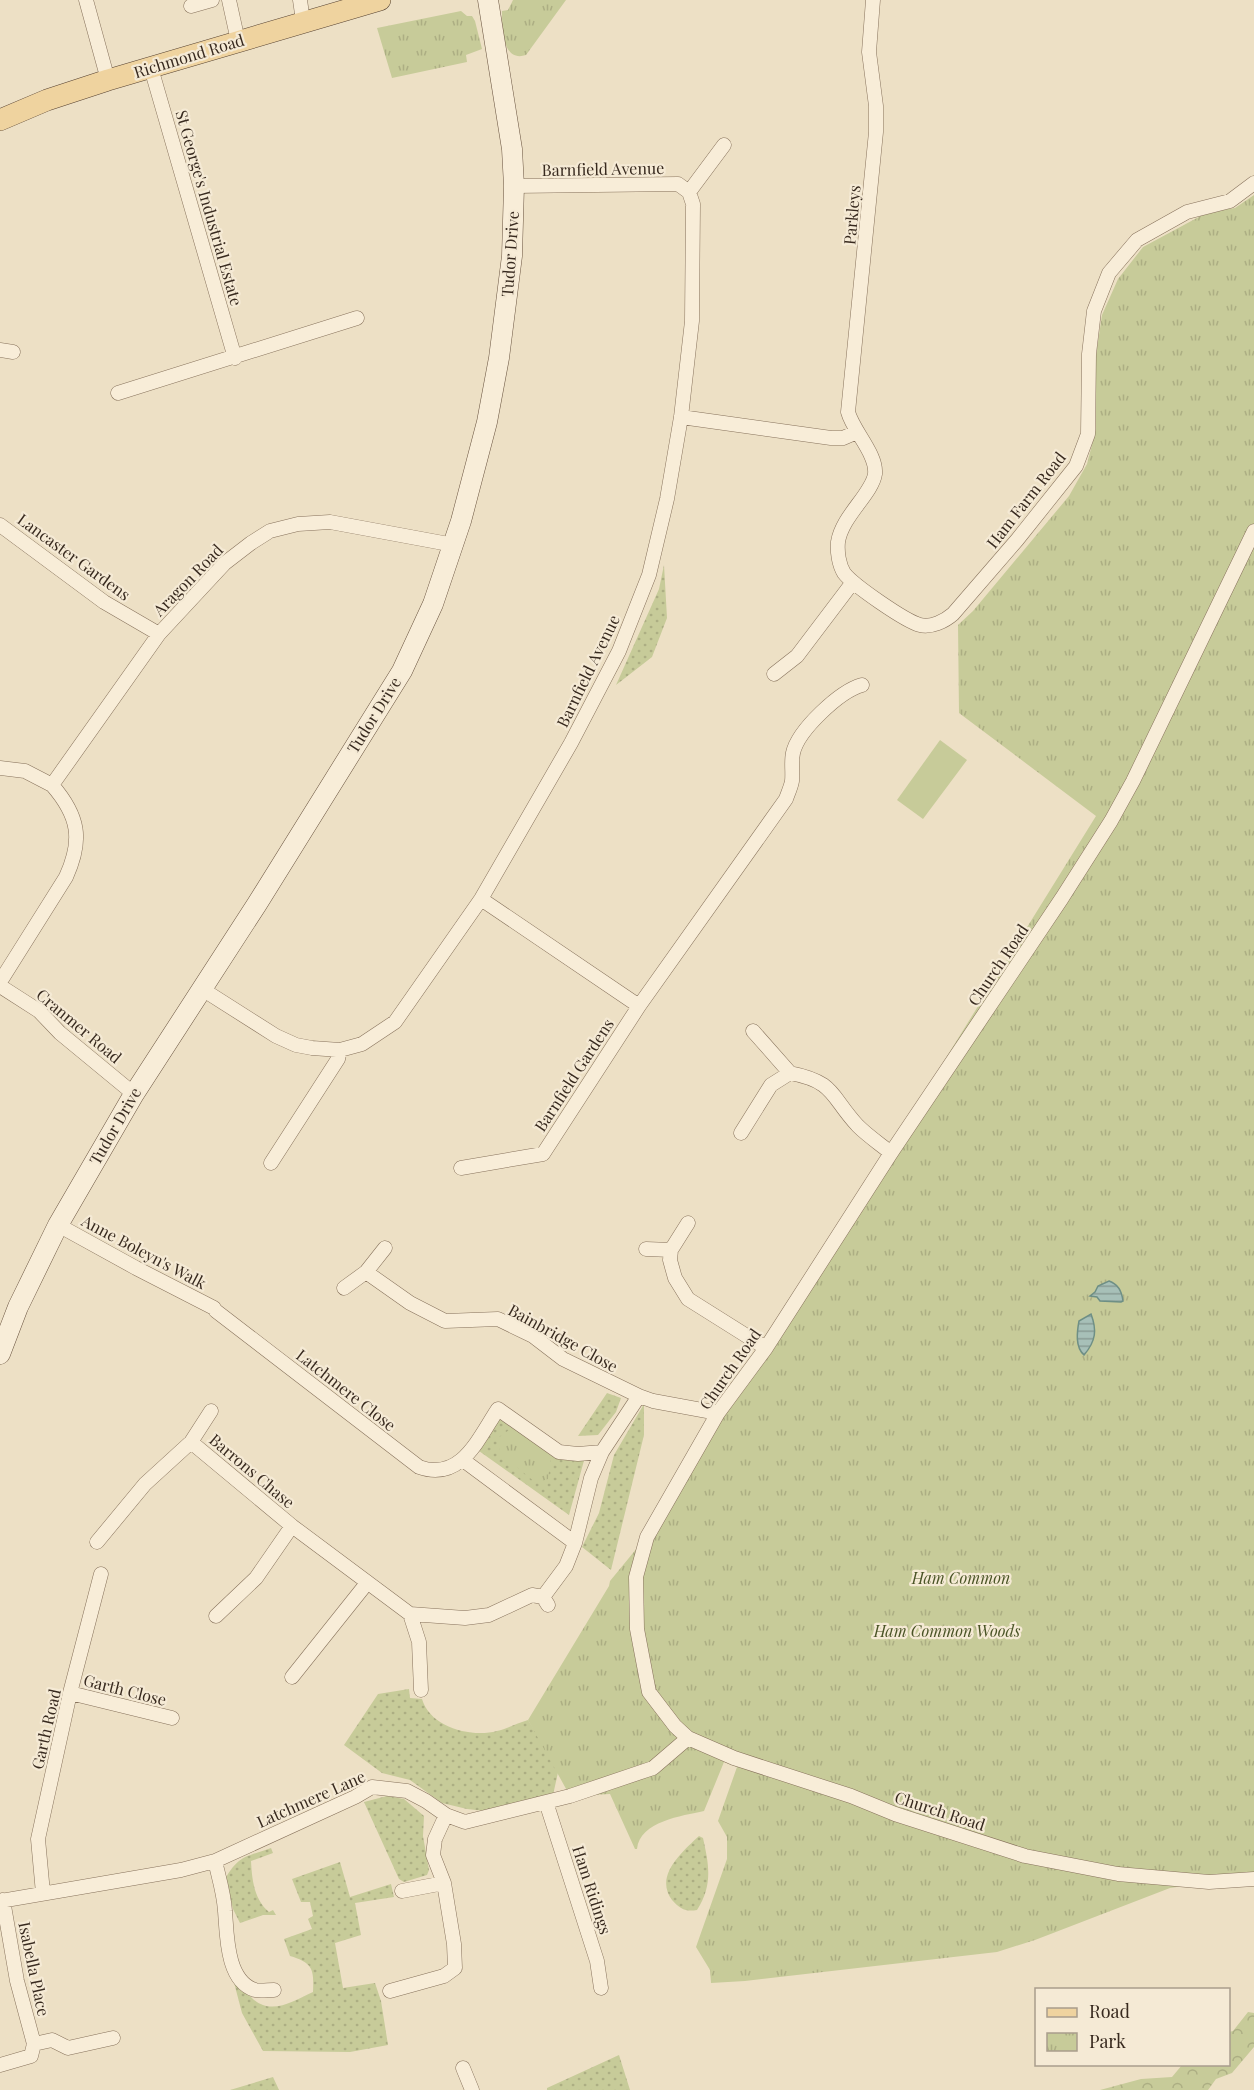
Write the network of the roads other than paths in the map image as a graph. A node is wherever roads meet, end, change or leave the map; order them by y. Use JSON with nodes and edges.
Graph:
{"nodes":[{"id":1,"x":86,"y":0,"type":"edge"},
{"id":2,"x":212,"y":0,"type":"edge"},
{"id":3,"x":228,"y":0,"type":"edge"},
{"id":4,"x":300,"y":0,"type":"edge"},
{"id":5,"x":380,"y":0,"type":"edge"},
{"id":6,"x":488,"y":0,"type":"edge"},
{"id":7,"x":873,"y":0,"type":"edge"},
{"id":8,"x":191,"y":6,"type":"dead end"},
{"id":9,"x":303,"y":21,"type":"junction"},
{"id":10,"x":238,"y":41,"type":"junction"},
{"id":11,"x":151,"y":68,"type":"junction"},
{"id":12,"x":108,"y":80,"type":"junction"},
{"id":13,"x":0,"y":120,"type":"edge"},
{"id":14,"x":724,"y":145,"type":"dead end"},
{"id":15,"x":1254,"y":183,"type":"edge"},
{"id":16,"x":514,"y":186,"type":"junction"},
{"id":17,"x":690,"y":192,"type":"junction"},
{"id":18,"x":357,"y":318,"type":"dead end"},
{"id":19,"x":235,"y":358,"type":"junction"},
{"id":20,"x":118,"y":393,"type":"dead end"},
{"id":21,"x":681,"y":417,"type":"junction"},
{"id":22,"x":857,"y":432,"type":"junction"},
{"id":23,"x":0,"y":525,"type":"edge"},
{"id":24,"x":1254,"y":531,"type":"edge"},
{"id":25,"x":454,"y":545,"type":"junction"},
{"id":26,"x":839,"y":563,"type":"joint"},
{"id":27,"x":853,"y":582,"type":"junction"},
{"id":28,"x":159,"y":634,"type":"junction"},
{"id":29,"x":774,"y":674,"type":"dead end"},
{"id":30,"x":862,"y":685,"type":"dead end"},
{"id":31,"x":0,"y":768,"type":"edge"},
{"id":32,"x":52,"y":785,"type":"junction"},
{"id":33,"x":481,"y":899,"type":"junction"},
{"id":34,"x":0,"y":982,"type":"edge"},
{"id":35,"x":0,"y":986,"type":"edge"},
{"id":36,"x":202,"y":988,"type":"junction"},
{"id":37,"x":639,"y":1006,"type":"junction"},
{"id":38,"x":753,"y":1031,"type":"dead end"},
{"id":39,"x":340,"y":1050,"type":"junction"},
{"id":40,"x":790,"y":1073,"type":"junction"},
{"id":41,"x":134,"y":1094,"type":"junction"},
{"id":42,"x":741,"y":1133,"type":"dead end"},
{"id":43,"x":891,"y":1153,"type":"junction"},
{"id":44,"x":271,"y":1163,"type":"dead end"},
{"id":45,"x":461,"y":1168,"type":"dead end"},
{"id":46,"x":688,"y":1223,"type":"dead end"},
{"id":47,"x":58,"y":1225,"type":"junction"},
{"id":48,"x":385,"y":1248,"type":"dead end"},
{"id":49,"x":646,"y":1249,"type":"dead end"},
{"id":50,"x":671,"y":1250,"type":"junction"},
{"id":51,"x":366,"y":1272,"type":"junction"},
{"id":52,"x":344,"y":1288,"type":"dead end"},
{"id":53,"x":215,"y":1309,"type":"joint"},
{"id":54,"x":766,"y":1348,"type":"junction"},
{"id":55,"x":0,"y":1354,"type":"edge"},
{"id":56,"x":639,"y":1396,"type":"junction"},
{"id":57,"x":211,"y":1411,"type":"dead end"},
{"id":58,"x":718,"y":1413,"type":"junction"},
{"id":59,"x":191,"y":1442,"type":"junction"},
{"id":60,"x":602,"y":1452,"type":"junction"},
{"id":61,"x":463,"y":1460,"type":"junction"},
{"id":62,"x":292,"y":1526,"type":"junction"},
{"id":63,"x":97,"y":1542,"type":"dead end"},
{"id":64,"x":575,"y":1543,"type":"junction"},
{"id":65,"x":101,"y":1574,"type":"dead end"},
{"id":66,"x":367,"y":1583,"type":"junction"},
{"id":67,"x":410,"y":1614,"type":"junction"},
{"id":68,"x":216,"y":1616,"type":"dead end"},
{"id":69,"x":292,"y":1677,"type":"dead end"},
{"id":70,"x":422,"y":1689,"type":"dead end"},
{"id":71,"x":70,"y":1693,"type":"junction"},
{"id":72,"x":172,"y":1718,"type":"dead end"},
{"id":73,"x":688,"y":1738,"type":"junction"},
{"id":74,"x":546,"y":1802,"type":"junction"},
{"id":75,"x":446,"y":1815,"type":"junction"},
{"id":76,"x":214,"y":1861,"type":"junction"},
{"id":77,"x":1254,"y":1879,"type":"edge"},
{"id":78,"x":444,"y":1883,"type":"junction"},
{"id":79,"x":402,"y":1891,"type":"dead end"},
{"id":80,"x":43,"y":1893,"type":"junction"},
{"id":81,"x":1,"y":1901,"type":"edge"},
{"id":82,"x":601,"y":1988,"type":"dead end"},
{"id":83,"x":274,"y":1990,"type":"dead end"},
{"id":84,"x":390,"y":1991,"type":"dead end"},
{"id":85,"x":113,"y":2037,"type":"dead end"},
{"id":86,"x":34,"y":2044,"type":"junction"},
{"id":87,"x":0,"y":2065,"type":"edge"},
{"id":88,"x":463,"y":2068,"type":"dead end"},
{"id":89,"x":472,"y":2090,"type":"edge"}],
"edges":[{"from":1,"to":12,"type":"street"},
{"from":2,"to":8,"type":"street"},
{"from":3,"to":10,"type":"street"},
{"from":4,"to":9,"type":"street"},
{"from":5,"to":9,"type":"main road","name":"Richmond Road"},
{"from":6,"to":16,"type":"street","name":"Tudor Drive"},
{"from":7,"to":22,"type":"street","name":"Parkleys"},
{"from":9,"to":10,"type":"main road","name":"Richmond Road"},
{"from":10,"to":11,"type":"main road","name":"Richmond Road"},
{"from":11,"to":12,"type":"main road","name":"Richmond Road"},
{"from":11,"to":19,"type":"street","name":"St George's Industrial Estate"},
{"from":12,"to":13,"type":"main road","name":"Richmond Road"},
{"from":14,"to":17,"type":"street"},
{"from":15,"to":27,"type":"street","name":"Ham Farm Road"},
{"from":16,"to":17,"type":"street","name":"Barnfield Avenue"},
{"from":16,"to":25,"type":"street","name":"Tudor Drive"},
{"from":17,"to":21,"type":"street","name":"Barnfield Avenue"},
{"from":18,"to":19,"type":"street"},
{"from":19,"to":20,"type":"street"},
{"from":21,"to":22,"type":"street"},
{"from":21,"to":33,"type":"street","name":"Barnfield Avenue"},
{"from":22,"to":26,"type":"street","name":"Parkleys"},
{"from":23,"to":28,"type":"street","name":"Lancaster Gardens"},
{"from":24,"to":43,"type":"street","name":"Church Road"},
{"from":25,"to":28,"type":"street","name":"Aragon Road"},
{"from":25,"to":36,"type":"street","name":"Tudor Drive"},
{"from":26,"to":27,"type":"street","name":"Ham Farm Road"},
{"from":27,"to":29,"type":"street"},
{"from":28,"to":32,"type":"street","name":"Aragon Road"},
{"from":30,"to":37,"type":"street","name":"Barnfield Gardens"},
{"from":31,"to":32,"type":"street"},
{"from":32,"to":34,"type":"street"},
{"from":33,"to":37,"type":"street"},
{"from":33,"to":39,"type":"street","name":"Barnfield Avenue"},
{"from":35,"to":41,"type":"street","name":"Cranmer Road"},
{"from":36,"to":39,"type":"street","name":"Barnfield Avenue"},
{"from":36,"to":41,"type":"street","name":"Tudor Drive"},
{"from":37,"to":45,"type":"street","name":"Barnfield Gardens"},
{"from":38,"to":40,"type":"street"},
{"from":39,"to":44,"type":"street"},
{"from":40,"to":42,"type":"street"},
{"from":40,"to":43,"type":"street"},
{"from":41,"to":47,"type":"street","name":"Tudor Drive"},
{"from":43,"to":54,"type":"street","name":"Church Road"},
{"from":46,"to":50,"type":"street"},
{"from":47,"to":53,"type":"street","name":"Anne Boleyn's Walk"},
{"from":47,"to":55,"type":"street","name":"Tudor Drive"},
{"from":48,"to":51,"type":"street"},
{"from":49,"to":50,"type":"street"},
{"from":50,"to":54,"type":"street"},
{"from":51,"to":52,"type":"street"},
{"from":51,"to":56,"type":"street","name":"Bainbridge Close"},
{"from":53,"to":61,"type":"street","name":"Latchmere Close"},
{"from":54,"to":58,"type":"street","name":"Church Road"},
{"from":56,"to":58,"type":"street","name":"Bainbridge Close"},
{"from":56,"to":60,"type":"street"},
{"from":57,"to":59,"type":"street","name":"Barrons Chase"},
{"from":58,"to":73,"type":"street","name":"Church Road"},
{"from":59,"to":62,"type":"street","name":"Barrons Chase"},
{"from":59,"to":63,"type":"street","name":"Barrons Chase"},
{"from":60,"to":61,"type":"street"},
{"from":60,"to":64,"type":"street"},
{"from":61,"to":64,"type":"street"},
{"from":62,"to":66,"type":"street","name":"Barrons Chase"},
{"from":62,"to":68,"type":"street","name":"Barrons Chase"},
{"from":64,"to":67,"type":"street"},
{"from":65,"to":71,"type":"street","name":"Garth Road"},
{"from":66,"to":67,"type":"street","name":"Barrons Chase"},
{"from":66,"to":69,"type":"street"},
{"from":67,"to":70,"type":"street"},
{"from":71,"to":72,"type":"street","name":"Garth Close"},
{"from":71,"to":80,"type":"street","name":"Garth Road"},
{"from":73,"to":74,"type":"street","name":"Latchmere Lane"},
{"from":73,"to":77,"type":"street","name":"Church Road"},
{"from":74,"to":75,"type":"street","name":"Latchmere Lane"},
{"from":74,"to":82,"type":"street","name":"Ham Ridings"},
{"from":75,"to":76,"type":"street","name":"Latchmere Lane"},
{"from":75,"to":78,"type":"street"},
{"from":76,"to":80,"type":"street","name":"Latchmere Lane"},
{"from":76,"to":83,"type":"street"},
{"from":78,"to":79,"type":"street"},
{"from":78,"to":84,"type":"street"},
{"from":80,"to":81,"type":"street","name":"Latchmere Lane"},
{"from":81,"to":86,"type":"street","name":"Isabella Place"},
{"from":85,"to":86,"type":"street","name":"Isabella Place"},
{"from":86,"to":87,"type":"street"},
{"from":88,"to":89,"type":"street"}]}
